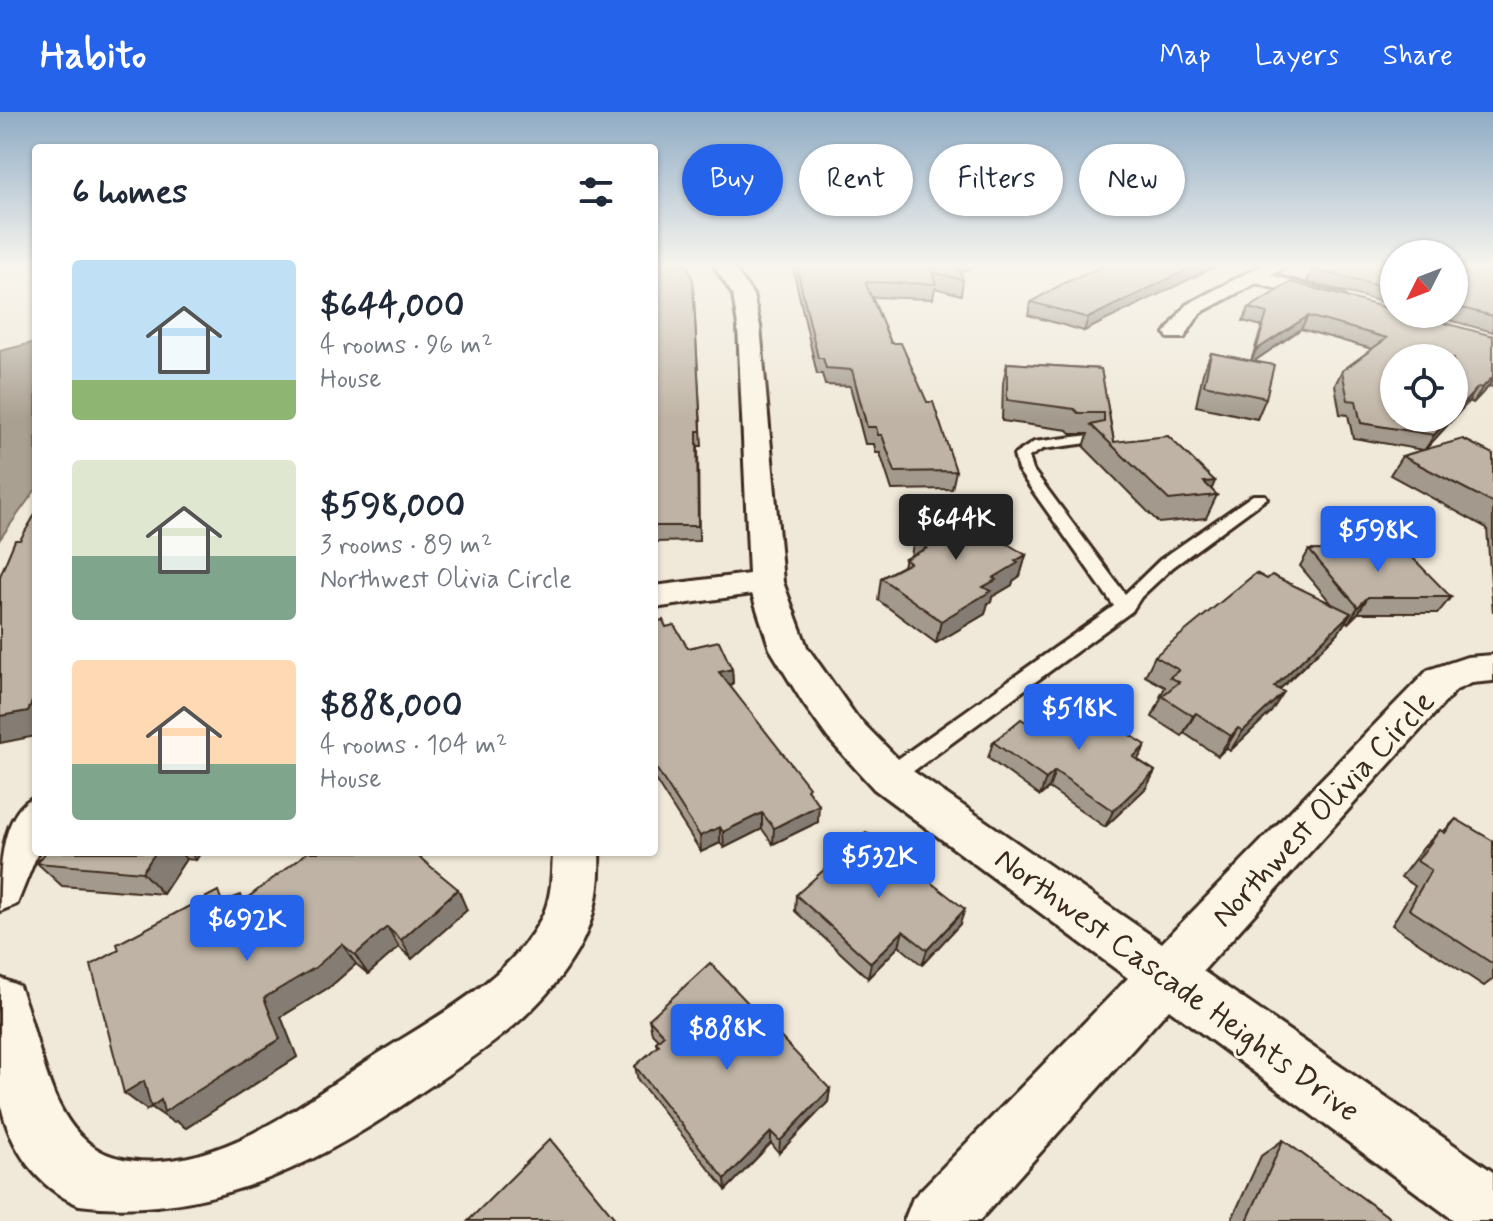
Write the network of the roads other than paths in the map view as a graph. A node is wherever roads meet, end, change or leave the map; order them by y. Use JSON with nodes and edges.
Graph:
{"nodes":[{"id":1,"x":747,"y":316,"type":"edge"},
{"id":2,"x":1188,"y":316,"type":"edge"},
{"id":3,"x":1176,"y":333,"type":"dead end"},
{"id":4,"x":1090,"y":439,"type":"edge"},
{"id":5,"x":1259,"y":498,"type":"dead end"},
{"id":6,"x":658,"y":576,"type":"edge"},
{"id":7,"x":766,"y":582,"type":"junction"},
{"id":8,"x":658,"y":596,"type":"edge"},
{"id":9,"x":1125,"y":607,"type":"junction"},
{"id":10,"x":1493,"y":668,"type":"edge"},
{"id":11,"x":889,"y":777,"type":"junction"},
{"id":12,"x":32,"y":820,"type":"edge"},
{"id":13,"x":576,"y":856,"type":"edge"},
{"id":14,"x":0,"y":889,"type":"edge"},
{"id":15,"x":1167,"y":975,"type":"junction"},
{"id":16,"x":0,"y":1006,"type":"edge"},
{"id":17,"x":1493,"y":1210,"type":"edge"},
{"id":18,"x":936,"y":1221,"type":"edge"}],
"edges":[{"from":1,"to":7,"type":"street","name":"Northwest Cascade Heights Drive"},
{"from":2,"to":3,"type":"street"},
{"from":4,"to":9,"type":"lane"},
{"from":5,"to":9,"type":"lane"},
{"from":6,"to":7,"type":"street"},
{"from":7,"to":8,"type":"street"},
{"from":7,"to":11,"type":"street","name":"Northwest Cascade Heights Drive"},
{"from":9,"to":11,"type":"lane"},
{"from":10,"to":15,"type":"street","name":"Northwest Olivia Circle"},
{"from":11,"to":15,"type":"street","name":"Northwest Cascade Heights Drive"},
{"from":12,"to":14,"type":"street"},
{"from":13,"to":16,"type":"street"},
{"from":15,"to":17,"type":"street","name":"Northwest Cascade Heights Drive"},
{"from":15,"to":18,"type":"street","name":"Northwest Olivia Circle"}]}
